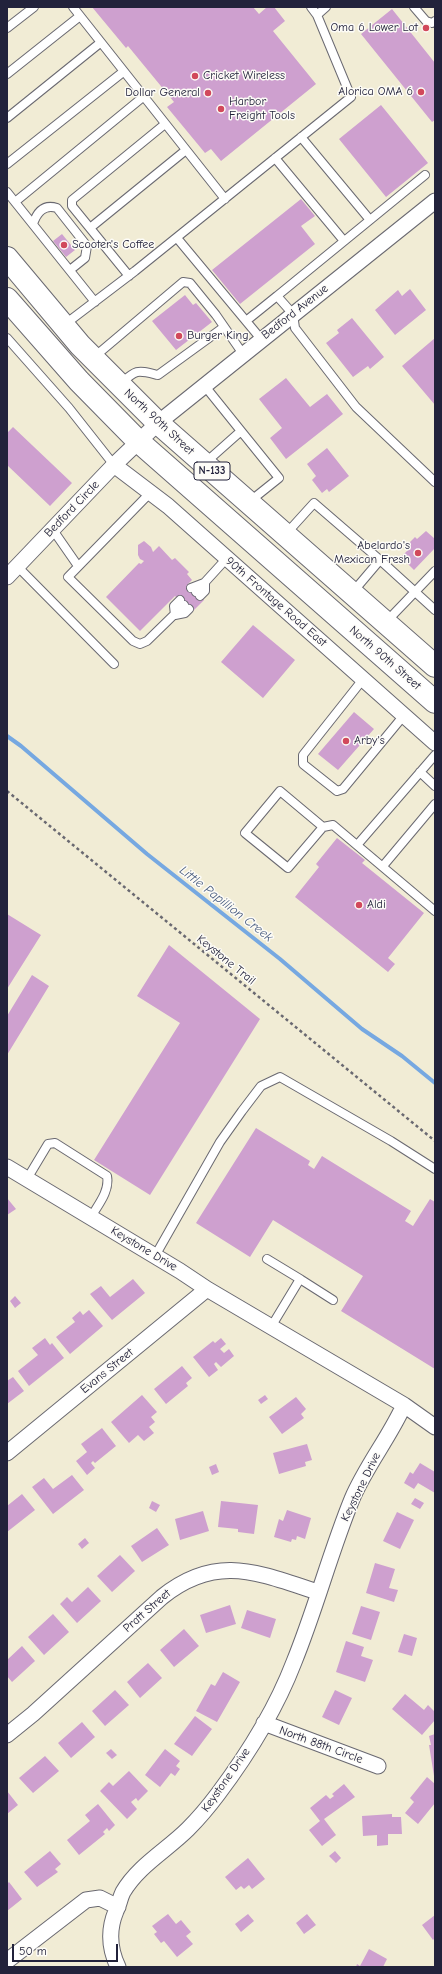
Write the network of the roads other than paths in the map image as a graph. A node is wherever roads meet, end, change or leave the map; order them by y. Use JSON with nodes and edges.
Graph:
{"nodes":[{"id":1,"x":34,"y":7,"type":"edge"},
{"id":2,"x":73,"y":7,"type":"edge"},
{"id":3,"x":311,"y":7,"type":"edge"},
{"id":4,"x":326,"y":7,"type":"edge"},
{"id":5,"x":414,"y":7,"type":"edge"},
{"id":6,"x":317,"y":15,"type":"junction"},
{"id":7,"x":80,"y":16,"type":"junction"},
{"id":8,"x":435,"y":21,"type":"edge"},
{"id":9,"x":7,"y":28,"type":"edge"},
{"id":10,"x":100,"y":43,"type":"junction"},
{"id":11,"x":123,"y":72,"type":"junction"},
{"id":12,"x":7,"y":74,"type":"edge"},
{"id":13,"x":143,"y":97,"type":"junction"},
{"id":14,"x":7,"y":118,"type":"edge"},
{"id":15,"x":165,"y":124,"type":"junction"},
{"id":16,"x":301,"y":137,"type":"junction"},
{"id":17,"x":186,"y":150,"type":"junction"},
{"id":18,"x":275,"y":158,"type":"junction"},
{"id":19,"x":7,"y":164,"type":"edge"},
{"id":20,"x":425,"y":175,"type":"dead end"},
{"id":21,"x":7,"y":192,"type":"edge"},
{"id":22,"x":225,"y":199,"type":"junction"},
{"id":23,"x":435,"y":201,"type":"edge"},
{"id":24,"x":15,"y":202,"type":"junction"},
{"id":25,"x":370,"y":220,"type":"junction"},
{"id":26,"x":33,"y":224,"type":"junction"},
{"id":27,"x":90,"y":228,"type":"junction"},
{"id":28,"x":176,"y":238,"type":"junction"},
{"id":29,"x":344,"y":241,"type":"junction"},
{"id":30,"x":7,"y":258,"type":"edge"},
{"id":31,"x":70,"y":270,"type":"junction"},
{"id":32,"x":129,"y":276,"type":"junction"},
{"id":33,"x":277,"y":296,"type":"junction"},
{"id":34,"x":7,"y":299,"type":"edge"},
{"id":35,"x":95,"y":302,"type":"junction"},
{"id":36,"x":293,"y":314,"type":"junction"},
{"id":37,"x":246,"y":321,"type":"junction"},
{"id":38,"x":63,"y":325,"type":"junction"},
{"id":39,"x":224,"y":327,"type":"junction"},
{"id":40,"x":7,"y":338,"type":"edge"},
{"id":41,"x":261,"y":339,"type":"junction"},
{"id":42,"x":242,"y":354,"type":"junction"},
{"id":43,"x":93,"y":358,"type":"junction"},
{"id":44,"x":119,"y":385,"type":"junction"},
{"id":45,"x":204,"y":385,"type":"junction"},
{"id":46,"x":158,"y":423,"type":"junction"},
{"id":47,"x":241,"y":431,"type":"junction"},
{"id":48,"x":138,"y":441,"type":"junction"},
{"id":49,"x":114,"y":465,"type":"junction"},
{"id":50,"x":204,"y":465,"type":"junction"},
{"id":51,"x":435,"y":482,"type":"edge"},
{"id":52,"x":150,"y":493,"type":"junction"},
{"id":53,"x":248,"y":504,"type":"junction"},
{"id":54,"x":53,"y":530,"type":"junction"},
{"id":55,"x":285,"y":535,"type":"junction"},
{"id":56,"x":227,"y":558,"type":"junction"},
{"id":57,"x":380,"y":560,"type":"junction"},
{"id":58,"x":78,"y":566,"type":"junction"},
{"id":59,"x":435,"y":571,"type":"edge"},
{"id":60,"x":12,"y":572,"type":"edge"},
{"id":61,"x":205,"y":583,"type":"junction"},
{"id":62,"x":416,"y":591,"type":"junction"},
{"id":63,"x":351,"y":593,"type":"junction"},
{"id":64,"x":435,"y":610,"type":"edge"},
{"id":65,"x":175,"y":615,"type":"junction"},
{"id":66,"x":386,"y":623,"type":"junction"},
{"id":67,"x":114,"y":664,"type":"dead end"},
{"id":68,"x":435,"y":666,"type":"edge"},
{"id":69,"x":364,"y":678,"type":"junction"},
{"id":70,"x":435,"y":702,"type":"edge"},
{"id":71,"x":405,"y":714,"type":"junction"},
{"id":72,"x":435,"y":743,"type":"edge"},
{"id":73,"x":435,"y":755,"type":"edge"},
{"id":74,"x":420,"y":772,"type":"junction"},
{"id":75,"x":435,"y":786,"type":"edge"},
{"id":76,"x":435,"y":804,"type":"edge"},
{"id":77,"x":323,"y":827,"type":"junction"},
{"id":78,"x":358,"y":844,"type":"junction"},
{"id":79,"x":383,"y":866,"type":"junction"},
{"id":80,"x":435,"y":911,"type":"edge"},
{"id":81,"x":7,"y":1167,"type":"edge"},
{"id":82,"x":435,"y":1168,"type":"edge"},
{"id":83,"x":27,"y":1179,"type":"junction"},
{"id":84,"x":91,"y":1217,"type":"junction"},
{"id":85,"x":155,"y":1256,"type":"junction"},
{"id":86,"x":267,"y":1259,"type":"dead end"},
{"id":87,"x":300,"y":1279,"type":"junction"},
{"id":88,"x":206,"y":1289,"type":"junction"},
{"id":89,"x":333,"y":1300,"type":"dead end"},
{"id":90,"x":271,"y":1327,"type":"junction"},
{"id":91,"x":404,"y":1405,"type":"junction"},
{"id":92,"x":435,"y":1427,"type":"edge"},
{"id":93,"x":7,"y":1453,"type":"edge"},
{"id":94,"x":318,"y":1592,"type":"junction"},
{"id":95,"x":264,"y":1723,"type":"junction"},
{"id":96,"x":7,"y":1735,"type":"edge"},
{"id":97,"x":378,"y":1766,"type":"dead end"},
{"id":98,"x":118,"y":1907,"type":"junction"},
{"id":99,"x":7,"y":1961,"type":"edge"},
{"id":100,"x":118,"y":1967,"type":"edge"}],
"edges":[{"from":1,"to":9,"type":"lane"},
{"from":2,"to":7,"type":"lane"},
{"from":3,"to":6,"type":"lane"},
{"from":4,"to":6,"type":"lane"},
{"from":5,"to":8,"type":"lane"},
{"from":6,"to":16,"type":"lane"},
{"from":7,"to":10,"type":"lane"},
{"from":7,"to":12,"type":"lane"},
{"from":10,"to":11,"type":"lane"},
{"from":10,"to":14,"type":"lane"},
{"from":11,"to":13,"type":"lane"},
{"from":11,"to":19,"type":"lane"},
{"from":13,"to":15,"type":"lane"},
{"from":13,"to":24,"type":"lane"},
{"from":15,"to":17,"type":"lane"},
{"from":15,"to":27,"type":"lane"},
{"from":16,"to":18,"type":"lane"},
{"from":16,"to":25,"type":"lane"},
{"from":17,"to":22,"type":"lane"},
{"from":17,"to":27,"type":"lane"},
{"from":18,"to":22,"type":"lane"},
{"from":18,"to":29,"type":"lane"},
{"from":20,"to":25,"type":"lane"},
{"from":21,"to":24,"type":"lane"},
{"from":22,"to":28,"type":"lane"},
{"from":23,"to":36,"type":"street","name":"Bedford Avenue"},
{"from":24,"to":26,"type":"lane"},
{"from":25,"to":29,"type":"lane"},
{"from":26,"to":31,"type":"lane"},
{"from":26,"to":31,"type":"lane"},
{"from":27,"to":32,"type":"lane"},
{"from":28,"to":32,"type":"lane"},
{"from":28,"to":37,"type":"lane"},
{"from":29,"to":33,"type":"lane"},
{"from":30,"to":38,"type":"main road","name":"North 90th Street","number":"N-133"},
{"from":31,"to":35,"type":"lane"},
{"from":32,"to":35,"type":"lane"},
{"from":33,"to":36,"type":"lane"},
{"from":33,"to":37,"type":"lane"},
{"from":34,"to":48,"type":"main road","name":"North 90th Street","number":"N-133"},
{"from":35,"to":38,"type":"lane"},
{"from":36,"to":41,"type":"street","name":"Bedford Avenue"},
{"from":36,"to":51,"type":"lane"},
{"from":37,"to":41,"type":"lane"},
{"from":38,"to":43,"type":"main road","name":"North 90th Street","number":"N-133"},
{"from":39,"to":42,"type":"lane"},
{"from":39,"to":43,"type":"lane"},
{"from":39,"to":44,"type":"lane"},
{"from":40,"to":49,"type":"lane"},
{"from":41,"to":42,"type":"street","name":"Bedford Avenue"},
{"from":42,"to":45,"type":"street","name":"Bedford Avenue"},
{"from":43,"to":44,"type":"main road","name":"North 90th Street","number":"N-133"},
{"from":44,"to":46,"type":"main road","name":"North 90th Street","number":"N-133"},
{"from":45,"to":46,"type":"street","name":"Bedford Avenue"},
{"from":45,"to":47,"type":"lane"},
{"from":46,"to":48,"type":"street","name":"Bedford Avenue"},
{"from":46,"to":50,"type":"main road","name":"North 90th Street","number":"N-133"},
{"from":47,"to":50,"type":"lane"},
{"from":47,"to":53,"type":"lane"},
{"from":48,"to":49,"type":"street","name":"Bedford Circle"},
{"from":48,"to":70,"type":"main road","name":"North 90th Street","number":"N-133"},
{"from":49,"to":52,"type":"street","name":"90th Frontage Road East"},
{"from":49,"to":54,"type":"street","name":"Bedford Circle"},
{"from":50,"to":53,"type":"main road","name":"North 90th Street","number":"N-133"},
{"from":52,"to":56,"type":"street","name":"90th Frontage Road East"},
{"from":52,"to":58,"type":"lane"},
{"from":53,"to":55,"type":"main road","name":"North 90th Street","number":"N-133"},
{"from":54,"to":58,"type":"lane"},
{"from":54,"to":60,"type":"street","name":"Bedford Circle"},
{"from":55,"to":57,"type":"lane"},
{"from":55,"to":63,"type":"main road","name":"North 90th Street","number":"N-133"},
{"from":56,"to":61,"type":"lane"},
{"from":56,"to":69,"type":"street","name":"90th Frontage Road East"},
{"from":57,"to":62,"type":"lane"},
{"from":57,"to":63,"type":"lane"},
{"from":58,"to":65,"type":"lane"},
{"from":59,"to":62,"type":"lane"},
{"from":60,"to":67,"type":"lane"},
{"from":61,"to":61,"type":"lane"},
{"from":62,"to":64,"type":"lane"},
{"from":62,"to":66,"type":"lane"},
{"from":63,"to":66,"type":"main road","name":"North 90th Street","number":"N-133"},
{"from":65,"to":65,"type":"lane"},
{"from":66,"to":68,"type":"main road","name":"North 90th Street","number":"N-133"},
{"from":69,"to":71,"type":"street","name":"90th Frontage Road East"},
{"from":69,"to":71,"type":"lane"},
{"from":71,"to":72,"type":"street","name":"90th Frontage Road East"},
{"from":73,"to":74,"type":"lane"},
{"from":74,"to":75,"type":"lane"},
{"from":74,"to":78,"type":"lane"},
{"from":76,"to":79,"type":"lane"},
{"from":77,"to":77,"type":"lane"},
{"from":77,"to":78,"type":"lane"},
{"from":78,"to":79,"type":"lane"},
{"from":79,"to":80,"type":"lane"},
{"from":81,"to":83,"type":"street","name":"Keystone Drive"},
{"from":82,"to":85,"type":"lane"},
{"from":83,"to":84,"type":"street","name":"Keystone Drive"},
{"from":83,"to":84,"type":"lane"},
{"from":84,"to":85,"type":"street","name":"Keystone Drive"},
{"from":85,"to":88,"type":"street","name":"Keystone Drive"},
{"from":86,"to":87,"type":"lane"},
{"from":87,"to":89,"type":"lane"},
{"from":87,"to":90,"type":"lane"},
{"from":88,"to":90,"type":"street","name":"Keystone Drive"},
{"from":88,"to":93,"type":"street","name":"Evans Street"},
{"from":90,"to":91,"type":"street","name":"Keystone Drive"},
{"from":91,"to":92,"type":"street"},
{"from":91,"to":94,"type":"street","name":"Keystone Drive"},
{"from":94,"to":95,"type":"street","name":"Keystone Drive"},
{"from":94,"to":96,"type":"street","name":"Pratt Street"},
{"from":95,"to":97,"type":"street","name":"North 88th Circle"},
{"from":95,"to":98,"type":"street","name":"Keystone Drive"},
{"from":98,"to":99,"type":"street"},
{"from":98,"to":100,"type":"street","name":"Keystone Drive"}]}
